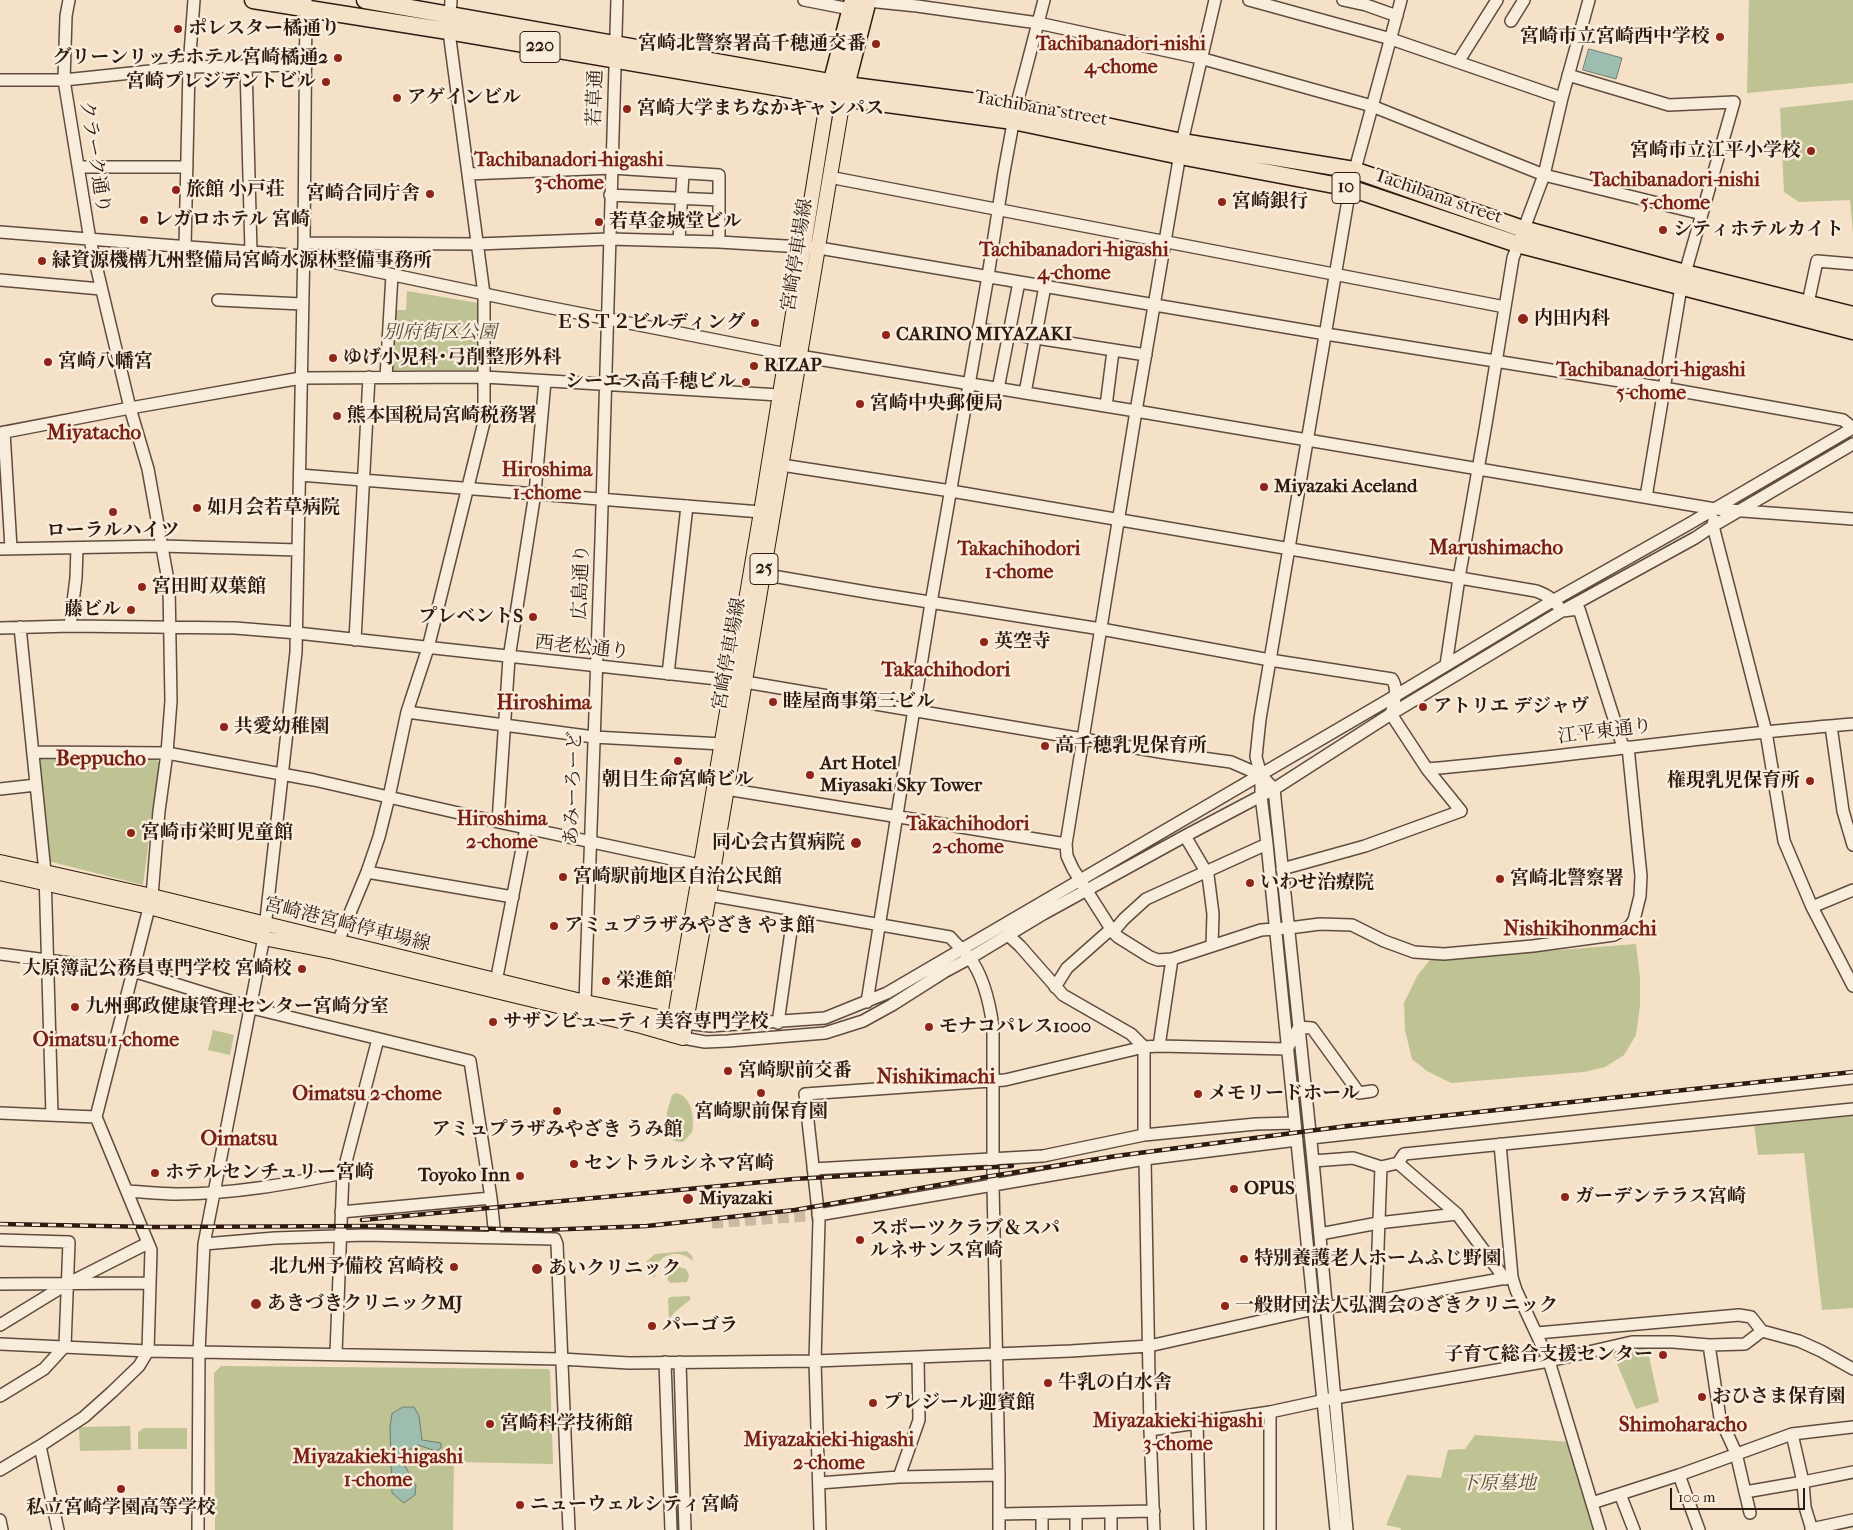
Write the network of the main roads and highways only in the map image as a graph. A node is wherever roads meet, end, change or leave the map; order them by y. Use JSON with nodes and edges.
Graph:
{"nodes":[{"id":1,"x":253,"y":0,"type":"edge"},
{"id":2,"x":375,"y":1,"type":"edge"},
{"id":3,"x":860,"y":2,"type":"edge"},
{"id":4,"x":306,"y":5,"type":"edge"},
{"id":5,"x":450,"y":16,"type":"edge"},
{"id":6,"x":837,"y":90,"type":"junction"},
{"id":7,"x":1181,"y":149,"type":"junction"},
{"id":8,"x":1683,"y":280,"type":"junction"},
{"id":9,"x":1853,"y":315,"type":"edge"},
{"id":10,"x":1853,"y":331,"type":"edge"},
{"id":11,"x":793,"y":355,"type":"junction"},
{"id":12,"x":775,"y":464,"type":"junction"},
{"id":13,"x":757,"y":573,"type":"junction"},
{"id":14,"x":0,"y":862,"type":"edge"},
{"id":15,"x":0,"y":873,"type":"edge"},
{"id":16,"x":46,"y":878,"type":"junction"},
{"id":17,"x":584,"y":1007,"type":"junction"},
{"id":18,"x":680,"y":1022,"type":"junction"},
{"id":19,"x":678,"y":1037,"type":"joint"}],
"edges":[{"from":1,"to":4,"type":"highway","number":"220"},
{"from":2,"to":5,"type":"highway","number":"220"},
{"from":3,"to":6,"type":"highway"},
{"from":4,"to":5,"type":"highway","number":"220"},
{"from":5,"to":6,"type":"highway","number":"220"},
{"from":6,"to":7,"type":"highway","name":"Tachibana street","number":"10"},
{"from":6,"to":11,"type":"main road","name":"宮崎停車場線","number":"25"},
{"from":6,"to":11,"type":"main road","name":"宮崎停車場線","number":"25"},
{"from":7,"to":8,"type":"highway","name":"Tachibana street","number":"10"},
{"from":7,"to":8,"type":"highway","name":"Tachibana street","number":"10"},
{"from":8,"to":9,"type":"highway","name":"Tachibana street","number":"10"},
{"from":8,"to":10,"type":"highway","name":"Tachibana street","number":"10"},
{"from":11,"to":12,"type":"main road","name":"宮崎停車場線","number":"25"},
{"from":11,"to":12,"type":"main road","name":"宮崎停車場線","number":"25"},
{"from":12,"to":13,"type":"main road","name":"宮崎停車場線","number":"25"},
{"from":12,"to":13,"type":"main road","name":"宮崎停車場線","number":"25"},
{"from":13,"to":18,"type":"main road","name":"宮崎停車場線","number":"25"},
{"from":14,"to":16,"type":"main road","name":"宮崎港宮崎停車場線"},
{"from":15,"to":16,"type":"main road","name":"宮崎港宮崎停車場線"},
{"from":16,"to":17,"type":"main road","name":"宮崎港宮崎停車場線"},
{"from":17,"to":18,"type":"main road","name":"宮崎港宮崎停車場線"},
{"from":17,"to":19,"type":"main road","name":"宮崎港宮崎停車場線"},
{"from":18,"to":19,"type":"main road","name":"宮崎停車場線","number":"25"}]}
